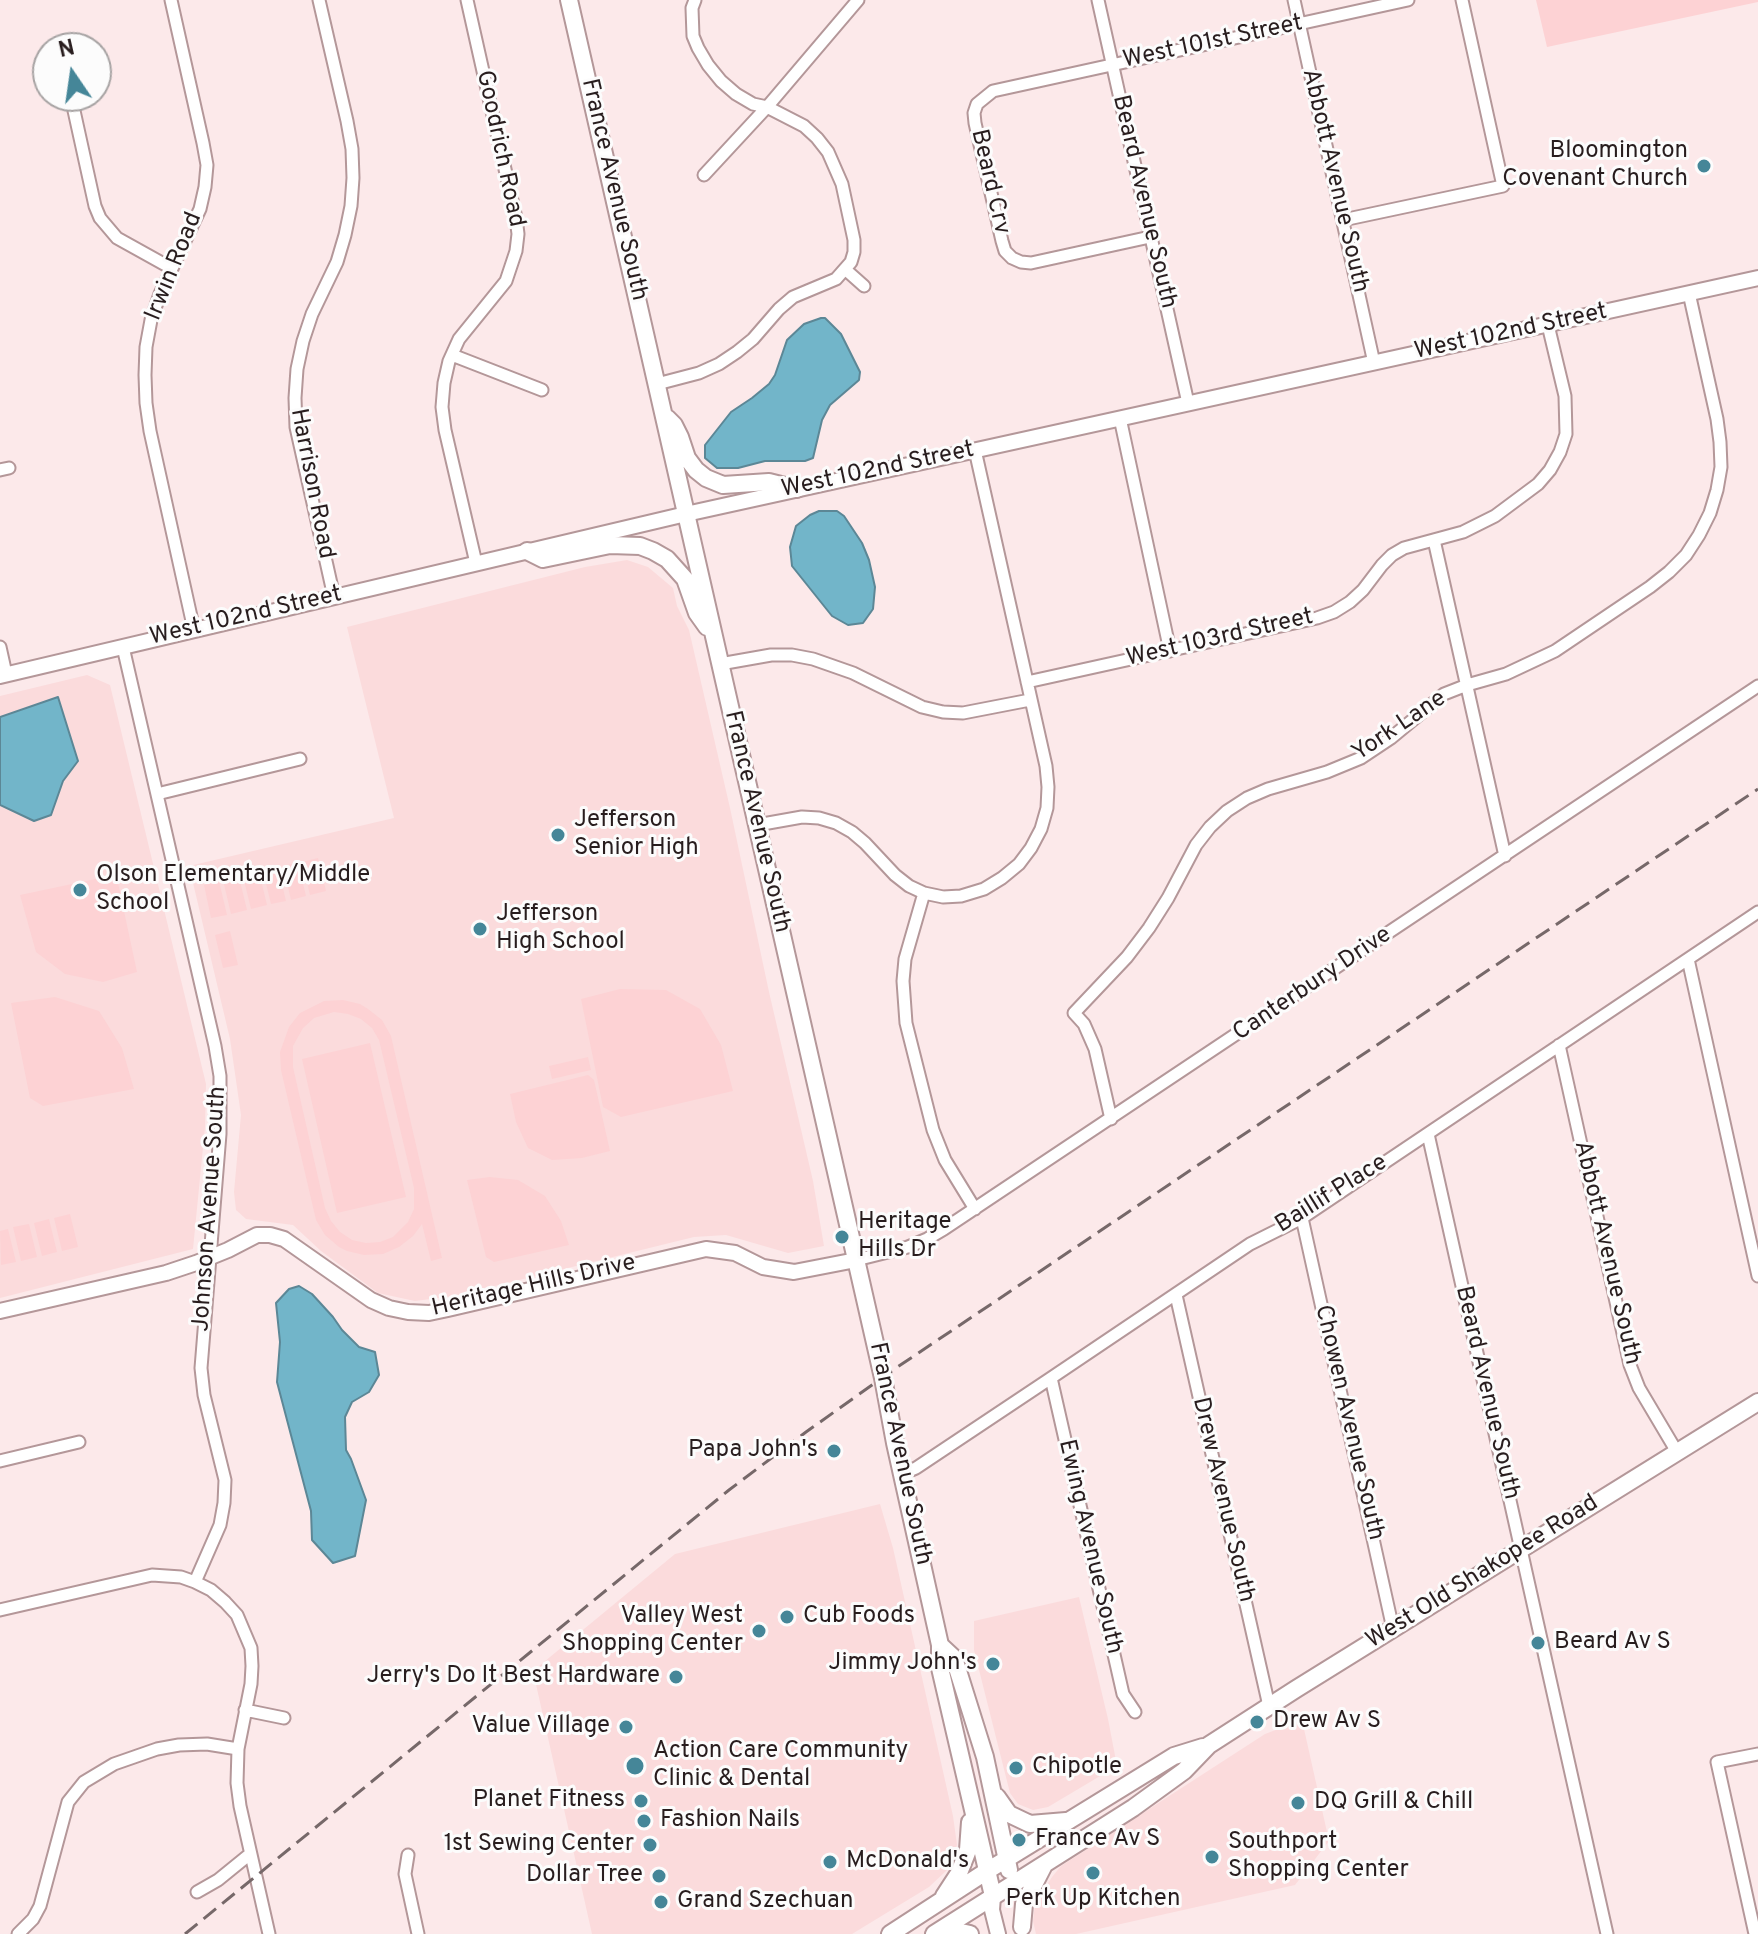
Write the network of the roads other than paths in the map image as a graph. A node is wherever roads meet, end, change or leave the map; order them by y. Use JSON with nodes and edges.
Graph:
{"nodes":[{"id":1,"x":171,"y":0,"type":"edge"},
{"id":2,"x":319,"y":0,"type":"edge"},
{"id":3,"x":467,"y":0,"type":"edge"},
{"id":4,"x":569,"y":0,"type":"edge"},
{"id":5,"x":695,"y":0,"type":"edge"},
{"id":6,"x":858,"y":0,"type":"edge"},
{"id":7,"x":1098,"y":0,"type":"edge"},
{"id":8,"x":1294,"y":0,"type":"edge"},
{"id":9,"x":1408,"y":0,"type":"edge"},
{"id":10,"x":1462,"y":0,"type":"edge"},
{"id":11,"x":1299,"y":24,"type":"junction"},
{"id":12,"x":1112,"y":66,"type":"junction"},
{"id":13,"x":767,"y":107,"type":"junction"},
{"id":14,"x":74,"y":112,"type":"edge"},
{"id":15,"x":704,"y":175,"type":"dead end"},
{"id":16,"x":1343,"y":220,"type":"junction"},
{"id":17,"x":1150,"y":237,"type":"junction"},
{"id":18,"x":171,"y":268,"type":"junction"},
{"id":19,"x":846,"y":270,"type":"junction"},
{"id":20,"x":1758,"y":278,"type":"edge"},
{"id":21,"x":864,"y":286,"type":"dead end"},
{"id":22,"x":1689,"y":293,"type":"junction"},
{"id":23,"x":1548,"y":325,"type":"junction"},
{"id":24,"x":452,"y":355,"type":"junction"},
{"id":25,"x":1374,"y":363,"type":"junction"},
{"id":26,"x":657,"y":384,"type":"junction"},
{"id":27,"x":542,"y":390,"type":"dead end"},
{"id":28,"x":1188,"y":403,"type":"junction"},
{"id":29,"x":664,"y":416,"type":"junction"},
{"id":30,"x":1120,"y":418,"type":"junction"},
{"id":31,"x":975,"y":450,"type":"junction"},
{"id":32,"x":797,"y":489,"type":"junction"},
{"id":33,"x":686,"y":514,"type":"junction"},
{"id":34,"x":1434,"y":540,"type":"junction"},
{"id":35,"x":527,"y":551,"type":"junction"},
{"id":36,"x":476,"y":563,"type":"junction"},
{"id":37,"x":334,"y":597,"type":"junction"},
{"id":38,"x":194,"y":630,"type":"junction"},
{"id":39,"x":713,"y":632,"type":"junction"},
{"id":40,"x":0,"y":647,"type":"edge"},
{"id":41,"x":123,"y":647,"type":"junction"},
{"id":42,"x":1170,"y":651,"type":"junction"},
{"id":43,"x":720,"y":664,"type":"junction"},
{"id":44,"x":3,"y":675,"type":"edge"},
{"id":45,"x":1027,"y":682,"type":"junction"},
{"id":46,"x":1467,"y":685,"type":"junction"},
{"id":47,"x":1758,"y":686,"type":"edge"},
{"id":48,"x":1030,"y":700,"type":"junction"},
{"id":49,"x":300,"y":759,"type":"dead end"},
{"id":50,"x":157,"y":794,"type":"junction"},
{"id":51,"x":757,"y":825,"type":"junction"},
{"id":52,"x":1505,"y":856,"type":"junction"},
{"id":53,"x":924,"y":893,"type":"junction"},
{"id":54,"x":1758,"y":912,"type":"edge"},
{"id":55,"x":1688,"y":959,"type":"junction"},
{"id":56,"x":1559,"y":1045,"type":"junction"},
{"id":57,"x":1111,"y":1119,"type":"junction"},
{"id":58,"x":1428,"y":1134,"type":"junction"},
{"id":59,"x":975,"y":1209,"type":"junction"},
{"id":60,"x":1302,"y":1218,"type":"junction"},
{"id":61,"x":210,"y":1258,"type":"junction"},
{"id":62,"x":856,"y":1260,"type":"junction"},
{"id":63,"x":1758,"y":1276,"type":"edge"},
{"id":64,"x":1176,"y":1295,"type":"junction"},
{"id":65,"x":0,"y":1311,"type":"edge"},
{"id":66,"x":1051,"y":1378,"type":"junction"},
{"id":67,"x":1758,"y":1402,"type":"edge"},
{"id":68,"x":79,"y":1442,"type":"dead end"},
{"id":69,"x":1677,"y":1452,"type":"junction"},
{"id":70,"x":0,"y":1461,"type":"edge"},
{"id":71,"x":902,"y":1474,"type":"junction"},
{"id":72,"x":1521,"y":1550,"type":"junction"},
{"id":73,"x":195,"y":1582,"type":"junction"},
{"id":74,"x":0,"y":1610,"type":"edge"},
{"id":75,"x":1393,"y":1629,"type":"junction"},
{"id":76,"x":940,"y":1645,"type":"junction"},
{"id":77,"x":1269,"y":1706,"type":"junction"},
{"id":78,"x":245,"y":1710,"type":"junction"},
{"id":79,"x":1135,"y":1712,"type":"dead end"},
{"id":80,"x":284,"y":1718,"type":"dead end"},
{"id":81,"x":1209,"y":1745,"type":"junction"},
{"id":82,"x":238,"y":1749,"type":"junction"},
{"id":83,"x":1758,"y":1754,"type":"edge"},
{"id":84,"x":991,"y":1787,"type":"junction"},
{"id":85,"x":972,"y":1804,"type":"junction"},
{"id":86,"x":1072,"y":1820,"type":"junction"},
{"id":87,"x":250,"y":1854,"type":"junction"},
{"id":88,"x":408,"y":1855,"type":"dead end"},
{"id":89,"x":1007,"y":1860,"type":"junction"},
{"id":90,"x":1046,"y":1863,"type":"junction"},
{"id":91,"x":987,"y":1871,"type":"junction"},
{"id":92,"x":1012,"y":1884,"type":"junction"},
{"id":93,"x":197,"y":1892,"type":"dead end"},
{"id":94,"x":993,"y":1896,"type":"junction"},
{"id":95,"x":940,"y":1901,"type":"junction"},
{"id":96,"x":1023,"y":1930,"type":"edge"},
{"id":97,"x":18,"y":1934,"type":"edge"},
{"id":98,"x":269,"y":1934,"type":"edge"},
{"id":99,"x":418,"y":1934,"type":"edge"},
{"id":100,"x":890,"y":1934,"type":"edge"},
{"id":101,"x":934,"y":1934,"type":"edge"},
{"id":102,"x":949,"y":1934,"type":"edge"},
{"id":103,"x":970,"y":1934,"type":"edge"},
{"id":104,"x":998,"y":1934,"type":"edge"},
{"id":105,"x":1607,"y":1934,"type":"edge"},
{"id":106,"x":1755,"y":1934,"type":"edge"}],
"edges":[{"from":1,"to":18,"type":"street","name":"Irwin Road"},
{"from":2,"to":37,"type":"street","name":"Harrison Road"},
{"from":3,"to":24,"type":"street","name":"Goodrich Road"},
{"from":4,"to":26,"type":"main road","name":"France Avenue South"},
{"from":5,"to":13,"type":"street"},
{"from":6,"to":13,"type":"street"},
{"from":7,"to":12,"type":"street","name":"Beard Avenue South"},
{"from":8,"to":11,"type":"street","name":"Abbott Avenue South"},
{"from":9,"to":11,"type":"street","name":"West 101st Street"},
{"from":10,"to":16,"type":"street"},
{"from":11,"to":12,"type":"street","name":"West 101st Street"},
{"from":11,"to":16,"type":"street","name":"Abbott Avenue South"},
{"from":12,"to":17,"type":"street","name":"Beard Avenue South"},
{"from":12,"to":17,"type":"street","name":"Beard Crv"},
{"from":13,"to":15,"type":"street"},
{"from":13,"to":19,"type":"street"},
{"from":14,"to":18,"type":"street"},
{"from":16,"to":25,"type":"street","name":"Abbott Avenue South"},
{"from":17,"to":28,"type":"street","name":"Beard Avenue South"},
{"from":18,"to":38,"type":"street","name":"Irwin Road"},
{"from":19,"to":21,"type":"street"},
{"from":19,"to":26,"type":"street"},
{"from":20,"to":22,"type":"street","name":"West 102nd Street"},
{"from":22,"to":23,"type":"street","name":"West 102nd Street"},
{"from":22,"to":46,"type":"street","name":"York Lane"},
{"from":23,"to":25,"type":"street","name":"West 102nd Street"},
{"from":23,"to":34,"type":"street","name":"West 103rd Street"},
{"from":24,"to":27,"type":"street"},
{"from":24,"to":36,"type":"street","name":"Goodrich Road"},
{"from":25,"to":28,"type":"street","name":"West 102nd Street"},
{"from":26,"to":29,"type":"main road","name":"France Avenue South"},
{"from":28,"to":30,"type":"street","name":"West 102nd Street"},
{"from":29,"to":32,"type":"main road"},
{"from":29,"to":33,"type":"main road","name":"France Avenue South"},
{"from":30,"to":31,"type":"street","name":"West 102nd Street"},
{"from":30,"to":42,"type":"street"},
{"from":31,"to":32,"type":"street","name":"West 102nd Street"},
{"from":31,"to":45,"type":"street"},
{"from":32,"to":33,"type":"street","name":"West 102nd Street"},
{"from":33,"to":35,"type":"street","name":"West 102nd Street"},
{"from":33,"to":39,"type":"main road","name":"France Avenue South"},
{"from":34,"to":42,"type":"street","name":"West 103rd Street"},
{"from":34,"to":46,"type":"street"},
{"from":35,"to":36,"type":"street","name":"West 102nd Street"},
{"from":35,"to":39,"type":"main road"},
{"from":36,"to":37,"type":"street","name":"West 102nd Street"},
{"from":37,"to":38,"type":"street","name":"West 102nd Street"},
{"from":38,"to":41,"type":"street","name":"West 102nd Street"},
{"from":39,"to":43,"type":"main road","name":"France Avenue South"},
{"from":40,"to":44,"type":"street"},
{"from":41,"to":44,"type":"street","name":"West 102nd Street"},
{"from":41,"to":50,"type":"street","name":"Johnson Avenue South"},
{"from":42,"to":45,"type":"street","name":"West 103rd Street"},
{"from":43,"to":48,"type":"street"},
{"from":43,"to":51,"type":"main road","name":"France Avenue South"},
{"from":45,"to":48,"type":"street"},
{"from":46,"to":52,"type":"street"},
{"from":46,"to":57,"type":"street","name":"York Lane"},
{"from":47,"to":52,"type":"street","name":"Canterbury Drive"},
{"from":48,"to":53,"type":"street"},
{"from":49,"to":50,"type":"street"},
{"from":50,"to":61,"type":"street","name":"Johnson Avenue South"},
{"from":51,"to":53,"type":"street"},
{"from":51,"to":62,"type":"main road","name":"France Avenue South"},
{"from":52,"to":57,"type":"street","name":"Canterbury Drive"},
{"from":53,"to":59,"type":"street"},
{"from":54,"to":55,"type":"street","name":"Baillif Place"},
{"from":55,"to":56,"type":"street","name":"Baillif Place"},
{"from":55,"to":63,"type":"street"},
{"from":56,"to":58,"type":"street","name":"Baillif Place"},
{"from":56,"to":69,"type":"street","name":"Abbott Avenue South"},
{"from":57,"to":59,"type":"street","name":"Canterbury Drive"},
{"from":58,"to":60,"type":"street","name":"Baillif Place"},
{"from":58,"to":72,"type":"street","name":"Beard Avenue South"},
{"from":59,"to":62,"type":"street","name":"Canterbury Drive"},
{"from":60,"to":64,"type":"street","name":"Baillif Place"},
{"from":60,"to":75,"type":"street","name":"Chowen Avenue South"},
{"from":61,"to":62,"type":"street","name":"Heritage Hills Drive"},
{"from":61,"to":65,"type":"street","name":"Heritage Hills Drive"},
{"from":61,"to":73,"type":"street","name":"Johnson Avenue South"},
{"from":62,"to":71,"type":"main road","name":"France Avenue South"},
{"from":64,"to":66,"type":"street","name":"Baillif Place"},
{"from":64,"to":77,"type":"street","name":"Drew Avenue South"},
{"from":66,"to":71,"type":"street","name":"Baillif Place"},
{"from":66,"to":79,"type":"street","name":"Ewing Avenue South"},
{"from":67,"to":69,"type":"main road","name":"West Old Shakopee Road"},
{"from":68,"to":70,"type":"street"},
{"from":69,"to":72,"type":"main road","name":"West Old Shakopee Road"},
{"from":71,"to":76,"type":"main road","name":"France Avenue South"},
{"from":72,"to":75,"type":"main road","name":"West Old Shakopee Road"},
{"from":72,"to":105,"type":"street","name":"Beard Avenue South"},
{"from":73,"to":74,"type":"street"},
{"from":73,"to":78,"type":"street"},
{"from":75,"to":77,"type":"main road","name":"West Old Shakopee Road"},
{"from":76,"to":84,"type":"main road","name":"France Avenue South"},
{"from":76,"to":85,"type":"main road","name":"France Avenue South"},
{"from":77,"to":81,"type":"main road","name":"West Old Shakopee Road"},
{"from":78,"to":80,"type":"street"},
{"from":78,"to":82,"type":"street"},
{"from":81,"to":86,"type":"main road","name":"West Old Shakopee Road"},
{"from":81,"to":90,"type":"main road","name":"West Old Shakopee Road"},
{"from":82,"to":87,"type":"street"},
{"from":82,"to":97,"type":"street"},
{"from":83,"to":106,"type":"street"},
{"from":84,"to":86,"type":"main road"},
{"from":84,"to":89,"type":"main road","name":"France Avenue South"},
{"from":85,"to":91,"type":"main road","name":"France Avenue South"},
{"from":85,"to":95,"type":"main road"},
{"from":86,"to":89,"type":"main road","name":"West Old Shakopee Road"},
{"from":87,"to":93,"type":"street"},
{"from":87,"to":98,"type":"street"},
{"from":88,"to":99,"type":"street"},
{"from":89,"to":91,"type":"main road","name":"West Old Shakopee Road"},
{"from":89,"to":92,"type":"main road","name":"France Avenue South"},
{"from":90,"to":92,"type":"main road","name":"West Old Shakopee Road"},
{"from":90,"to":96,"type":"main road"},
{"from":91,"to":94,"type":"main road","name":"France Avenue South"},
{"from":91,"to":95,"type":"main road","name":"West Old Shakopee Road"},
{"from":92,"to":94,"type":"main road","name":"West Old Shakopee Road"},
{"from":92,"to":96,"type":"street","name":"France Avenue South"},
{"from":94,"to":101,"type":"main road","name":"West Old Shakopee Road"},
{"from":94,"to":104,"type":"street","name":"France Avenue South"},
{"from":95,"to":100,"type":"main road","name":"West Old Shakopee Road"},
{"from":102,"to":103,"type":"main road"}]}
